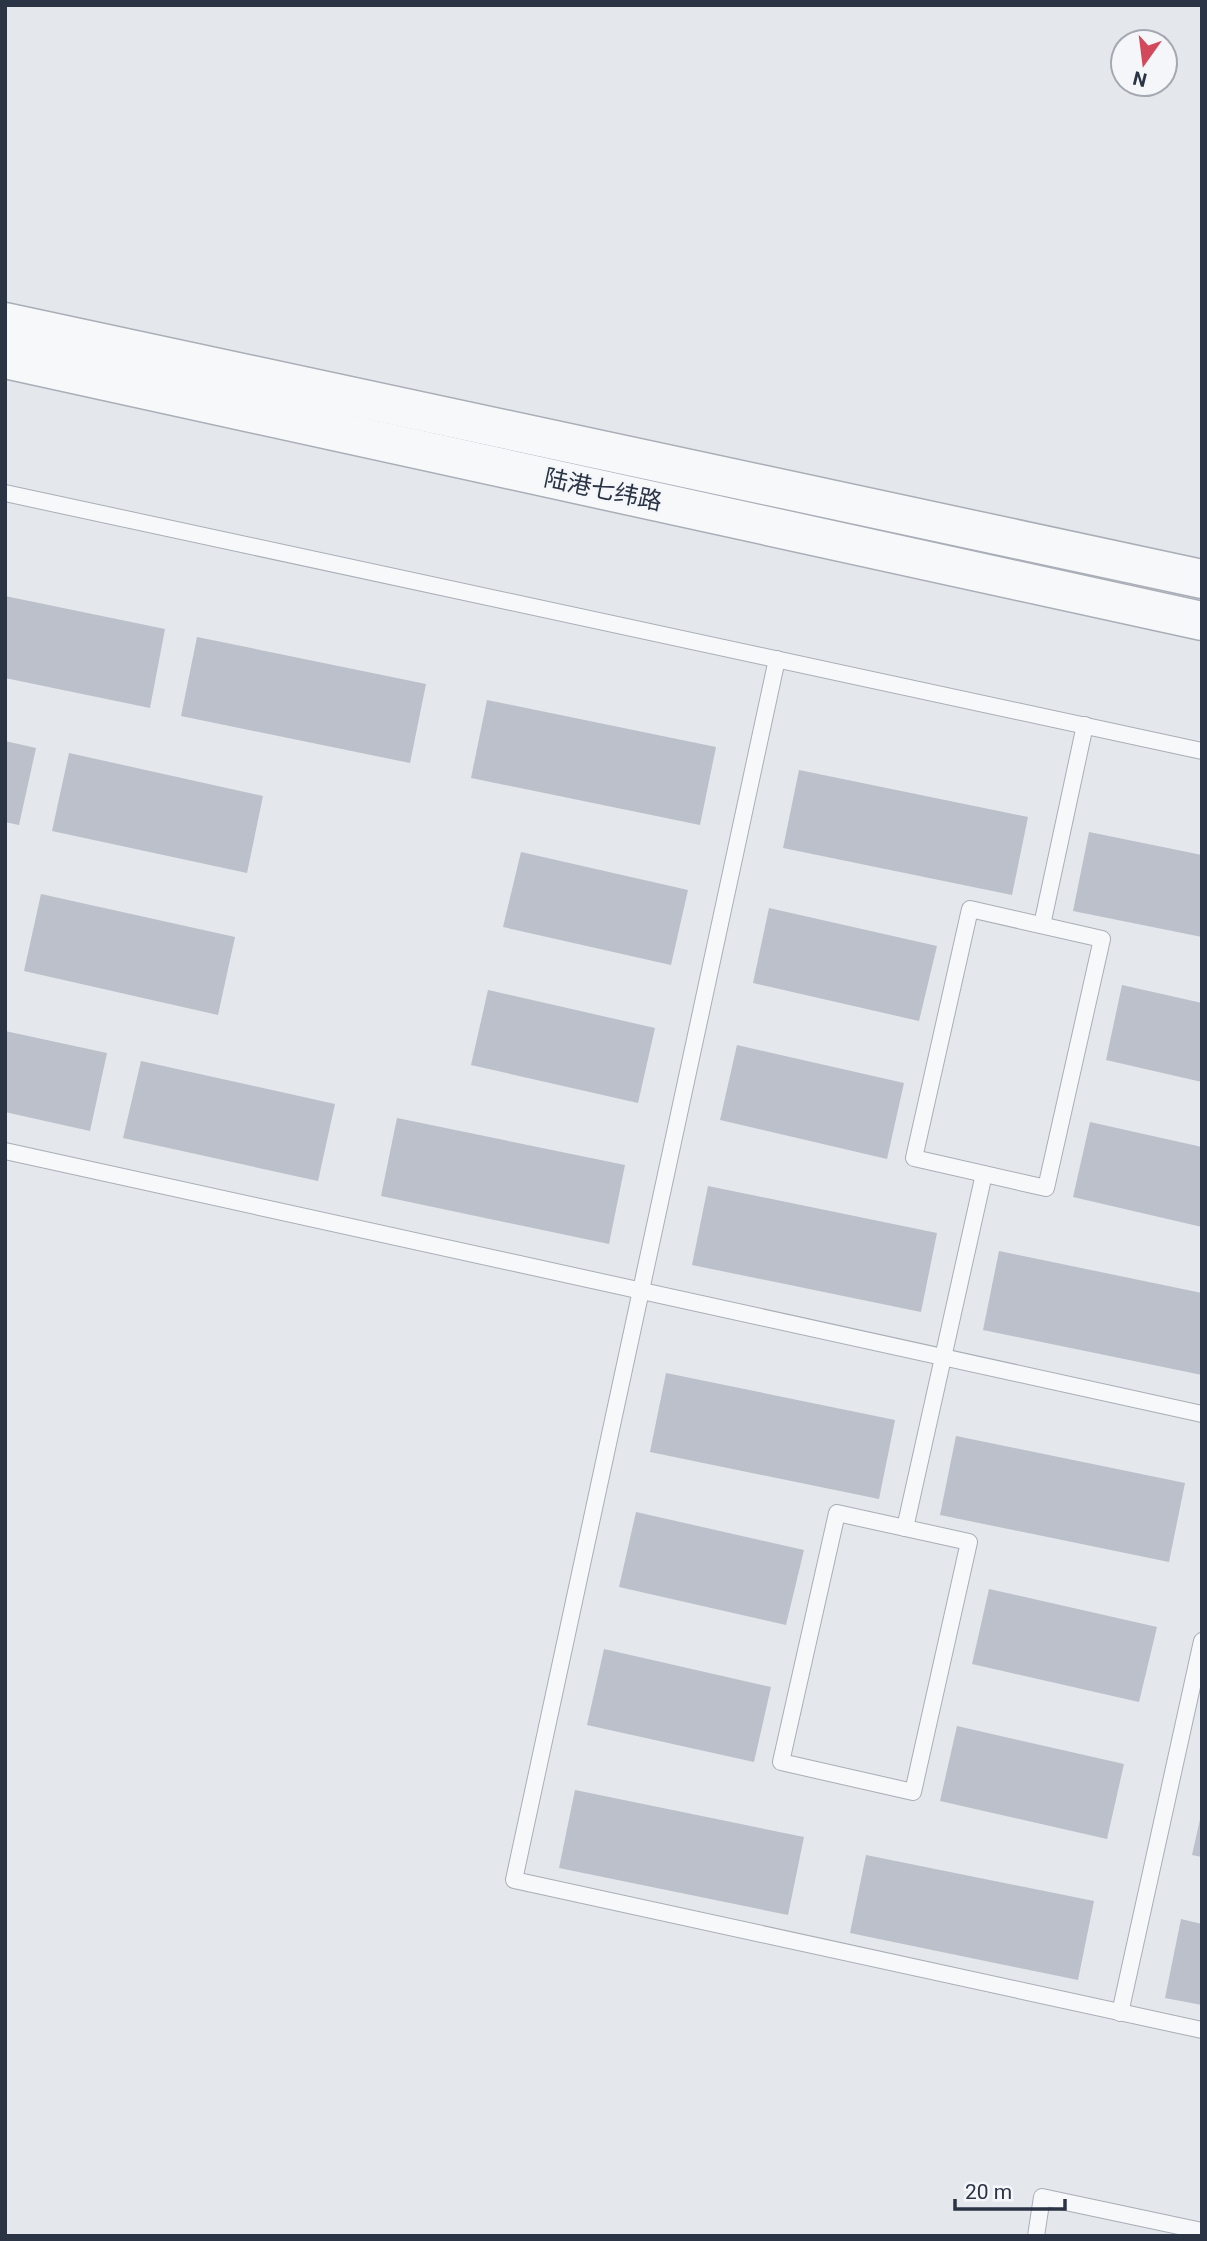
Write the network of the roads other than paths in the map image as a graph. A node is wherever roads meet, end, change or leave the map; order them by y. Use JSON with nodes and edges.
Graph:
{"nodes":[{"id":1,"x":5,"y":322,"type":"edge"},
{"id":2,"x":5,"y":359,"type":"edge"},
{"id":3,"x":5,"y":493,"type":"edge"},
{"id":4,"x":1202,"y":579,"type":"edge"},
{"id":5,"x":1202,"y":621,"type":"edge"},
{"id":6,"x":777,"y":659,"type":"junction"},
{"id":7,"x":1085,"y":725,"type":"junction"},
{"id":8,"x":1202,"y":751,"type":"edge"},
{"id":9,"x":1042,"y":925,"type":"junction"},
{"id":10,"x":5,"y":1151,"type":"edge"},
{"id":11,"x":984,"y":1174,"type":"junction"},
{"id":12,"x":641,"y":1290,"type":"junction"},
{"id":13,"x":943,"y":1357,"type":"junction"},
{"id":14,"x":1202,"y":1414,"type":"edge"},
{"id":15,"x":905,"y":1528,"type":"junction"},
{"id":16,"x":1202,"y":1641,"type":"edge"},
{"id":17,"x":1120,"y":2013,"type":"junction"},
{"id":18,"x":1202,"y":2030,"type":"edge"},
{"id":19,"x":1202,"y":2231,"type":"edge"},
{"id":20,"x":1036,"y":2236,"type":"edge"}],
"edges":[{"from":1,"to":4,"type":"street","name":"陆港七纬路"},
{"from":2,"to":5,"type":"street","name":"陆港七纬路"},
{"from":3,"to":6,"type":"lane"},
{"from":6,"to":7,"type":"lane"},
{"from":6,"to":12,"type":"lane"},
{"from":7,"to":8,"type":"lane"},
{"from":7,"to":9,"type":"lane"},
{"from":9,"to":11,"type":"lane"},
{"from":9,"to":11,"type":"lane"},
{"from":10,"to":12,"type":"lane"},
{"from":11,"to":13,"type":"lane"},
{"from":12,"to":13,"type":"lane"},
{"from":12,"to":17,"type":"lane"},
{"from":13,"to":14,"type":"lane"},
{"from":13,"to":15,"type":"lane"},
{"from":15,"to":15,"type":"lane"},
{"from":16,"to":17,"type":"lane"},
{"from":17,"to":18,"type":"lane"},
{"from":19,"to":20,"type":"lane"}]}
